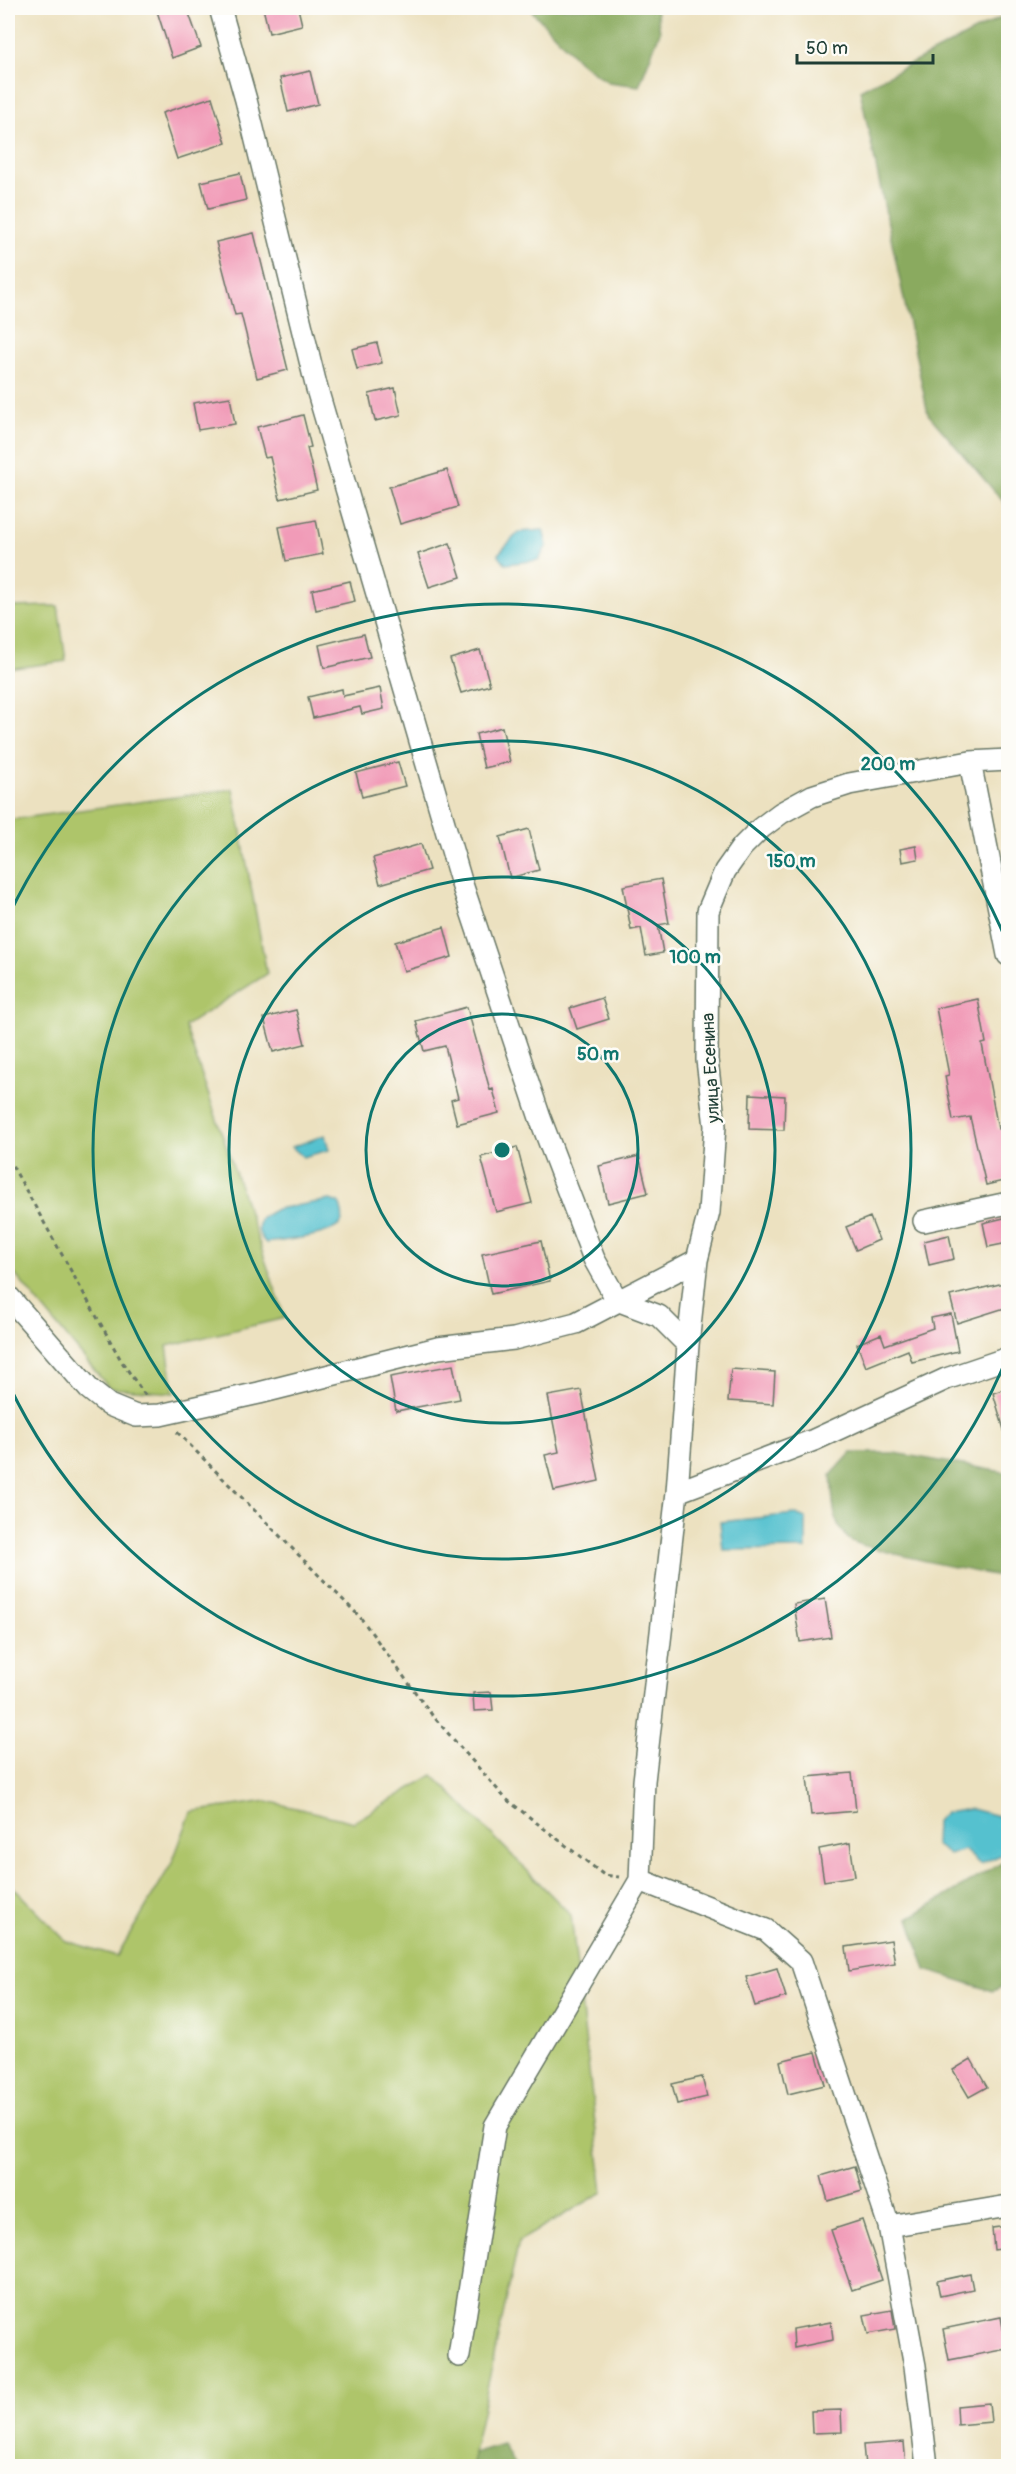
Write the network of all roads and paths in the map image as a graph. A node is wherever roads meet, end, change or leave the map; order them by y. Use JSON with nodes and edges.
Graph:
{"nodes":[{"id":1,"x":220,"y":8,"type":"edge"},
{"id":2,"x":1008,"y":760,"type":"edge"},
{"id":3,"x":970,"y":762,"type":"junction"},
{"id":4,"x":1008,"y":955,"type":"edge"},
{"id":5,"x":8,"y":1158,"type":"edge"},
{"id":6,"x":1008,"y":1203,"type":"edge"},
{"id":7,"x":924,"y":1221,"type":"dead end"},
{"id":8,"x":697,"y":1260,"type":"junction"},
{"id":9,"x":8,"y":1296,"type":"edge"},
{"id":10,"x":617,"y":1300,"type":"junction"},
{"id":11,"x":688,"y":1345,"type":"junction"},
{"id":12,"x":1008,"y":1358,"type":"edge"},
{"id":13,"x":160,"y":1415,"type":"junction"},
{"id":14,"x":677,"y":1492,"type":"junction"},
{"id":15,"x":640,"y":1880,"type":"junction"},
{"id":16,"x":1008,"y":2206,"type":"edge"},
{"id":17,"x":889,"y":2226,"type":"junction"},
{"id":18,"x":459,"y":2356,"type":"dead end"},
{"id":19,"x":927,"y":2466,"type":"edge"}],
"edges":[{"from":1,"to":10,"type":"street"},
{"from":2,"to":3,"type":"street","name":"улица Есенина"},
{"from":3,"to":4,"type":"street"},
{"from":3,"to":8,"type":"street","name":"улица Есенина"},
{"from":5,"to":13,"type":"path"},
{"from":6,"to":7,"type":"street"},
{"from":8,"to":10,"type":"street"},
{"from":8,"to":11,"type":"street","name":"улица Есенина"},
{"from":9,"to":13,"type":"street"},
{"from":10,"to":11,"type":"street"},
{"from":10,"to":13,"type":"street"},
{"from":11,"to":14,"type":"street","name":"улица Есенина"},
{"from":12,"to":14,"type":"street"},
{"from":13,"to":15,"type":"path"},
{"from":14,"to":15,"type":"street","name":"улица Есенина"},
{"from":15,"to":17,"type":"street"},
{"from":15,"to":18,"type":"street"},
{"from":16,"to":17,"type":"street"},
{"from":17,"to":19,"type":"street"}]}
